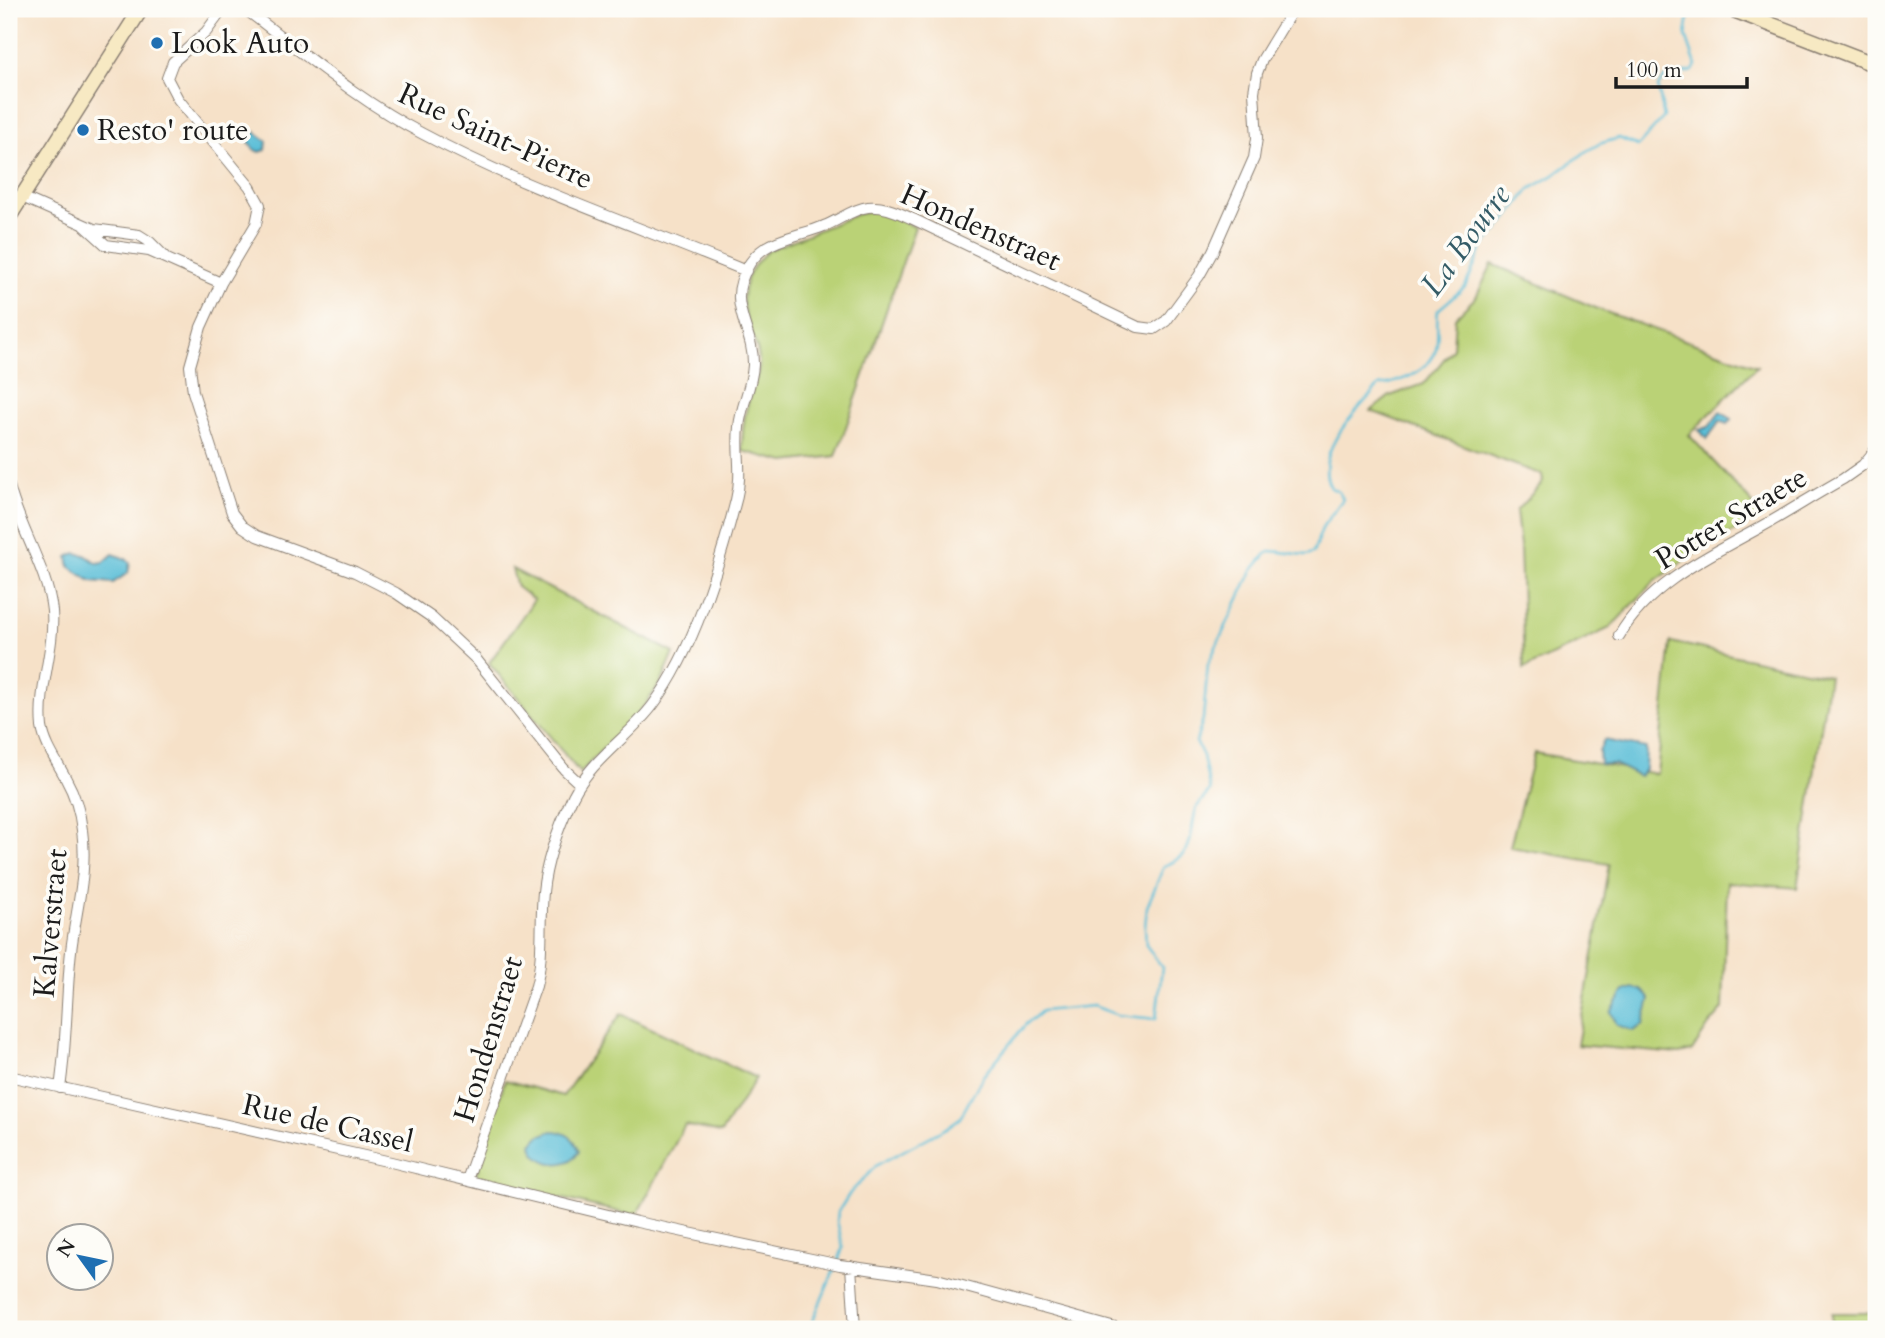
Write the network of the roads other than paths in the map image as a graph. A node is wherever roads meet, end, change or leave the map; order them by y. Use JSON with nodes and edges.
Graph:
{"nodes":[{"id":1,"x":132,"y":9,"type":"edge"},
{"id":2,"x":141,"y":9,"type":"edge"},
{"id":3,"x":223,"y":9,"type":"edge"},
{"id":4,"x":245,"y":9,"type":"edge"},
{"id":5,"x":1293,"y":9,"type":"edge"},
{"id":6,"x":1731,"y":9,"type":"edge"},
{"id":7,"x":1876,"y":65,"type":"edge"},
{"id":8,"x":57,"y":140,"type":"junction"},
{"id":9,"x":22,"y":197,"type":"junction"},
{"id":10,"x":9,"y":218,"type":"edge"},
{"id":11,"x":84,"y":225,"type":"junction"},
{"id":12,"x":166,"y":258,"type":"junction"},
{"id":13,"x":746,"y":271,"type":"junction"},
{"id":14,"x":221,"y":283,"type":"junction"},
{"id":15,"x":1876,"y":449,"type":"edge"},
{"id":16,"x":9,"y":486,"type":"edge"},
{"id":17,"x":1619,"y":636,"type":"dead end"},
{"id":18,"x":580,"y":784,"type":"junction"},
{"id":19,"x":9,"y":1076,"type":"edge"},
{"id":20,"x":60,"y":1088,"type":"junction"},
{"id":21,"x":467,"y":1180,"type":"junction"},
{"id":22,"x":841,"y":1264,"type":"junction"},
{"id":23,"x":855,"y":1329,"type":"edge"},
{"id":24,"x":1119,"y":1329,"type":"edge"}],
"edges":[{"from":1,"to":8,"type":"main road"},
{"from":2,"to":8,"type":"main road"},
{"from":3,"to":14,"type":"street"},
{"from":4,"to":13,"type":"street","name":"Rue Saint-Pierre"},
{"from":5,"to":13,"type":"street","name":"Hondenstraet"},
{"from":6,"to":7,"type":"main road"},
{"from":8,"to":9,"type":"main road"},
{"from":9,"to":10,"type":"main road"},
{"from":9,"to":11,"type":"street"},
{"from":11,"to":12,"type":"street"},
{"from":11,"to":12,"type":"street"},
{"from":12,"to":14,"type":"street"},
{"from":13,"to":18,"type":"street","name":"Hondenstraet"},
{"from":14,"to":18,"type":"street"},
{"from":15,"to":17,"type":"street","name":"Potter Straete"},
{"from":16,"to":20,"type":"street","name":"Kalverstraet"},
{"from":18,"to":21,"type":"street","name":"Hondenstraet"},
{"from":19,"to":20,"type":"street","name":"Rue de Cassel"},
{"from":20,"to":21,"type":"street","name":"Rue de Cassel"},
{"from":21,"to":22,"type":"street","name":"Rue de Cassel"},
{"from":22,"to":23,"type":"street"},
{"from":22,"to":24,"type":"street","name":"Rue de Cassel"}]}
